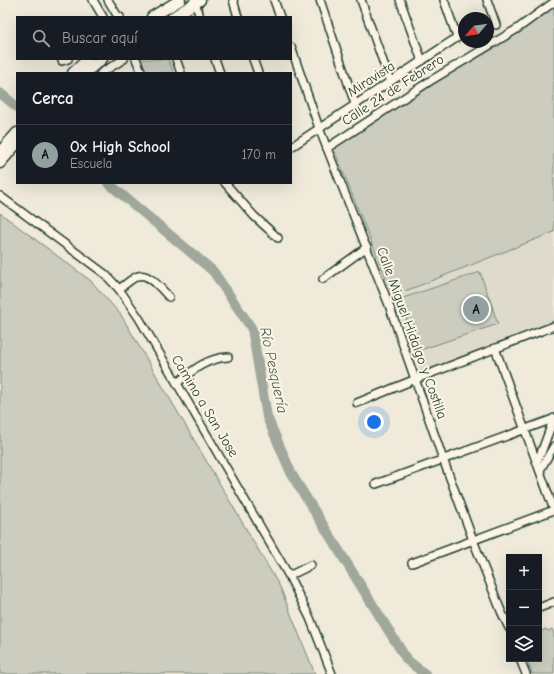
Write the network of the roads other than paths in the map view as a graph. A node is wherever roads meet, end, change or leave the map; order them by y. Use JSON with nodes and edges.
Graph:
{"nodes":[{"id":1,"x":93,"y":0,"type":"edge"},
{"id":2,"x":108,"y":0,"type":"edge"},
{"id":3,"x":180,"y":0,"type":"edge"},
{"id":4,"x":232,"y":0,"type":"edge"},
{"id":5,"x":274,"y":0,"type":"edge"},
{"id":6,"x":320,"y":0,"type":"edge"},
{"id":7,"x":361,"y":0,"type":"edge"},
{"id":8,"x":400,"y":0,"type":"edge"},
{"id":9,"x":444,"y":0,"type":"edge"},
{"id":10,"x":487,"y":0,"type":"edge"},
{"id":11,"x":196,"y":1,"type":"edge"},
{"id":12,"x":554,"y":2,"type":"edge"},
{"id":13,"x":488,"y":12,"type":"edge"},
{"id":14,"x":102,"y":16,"type":"edge"},
{"id":15,"x":118,"y":16,"type":"edge"},
{"id":16,"x":154,"y":16,"type":"edge"},
{"id":17,"x":174,"y":16,"type":"edge"},
{"id":18,"x":200,"y":16,"type":"edge"},
{"id":19,"x":238,"y":16,"type":"edge"},
{"id":20,"x":280,"y":16,"type":"edge"},
{"id":21,"x":494,"y":23,"type":"edge"},
{"id":22,"x":496,"y":25,"type":"dead end"},
{"id":23,"x":457,"y":37,"type":"joint"},
{"id":24,"x":292,"y":50,"type":"edge"},
{"id":25,"x":87,"y":60,"type":"edge"},
{"id":26,"x":101,"y":60,"type":"edge"},
{"id":27,"x":122,"y":60,"type":"edge"},
{"id":28,"x":136,"y":60,"type":"edge"},
{"id":29,"x":176,"y":60,"type":"edge"},
{"id":30,"x":215,"y":60,"type":"edge"},
{"id":31,"x":253,"y":60,"type":"edge"},
{"id":32,"x":422,"y":61,"type":"junction"},
{"id":33,"x":74,"y":72,"type":"edge"},
{"id":34,"x":86,"y":72,"type":"edge"},
{"id":35,"x":103,"y":72,"type":"edge"},
{"id":36,"x":142,"y":72,"type":"edge"},
{"id":37,"x":181,"y":72,"type":"edge"},
{"id":38,"x":220,"y":72,"type":"edge"},
{"id":39,"x":258,"y":72,"type":"edge"},
{"id":40,"x":390,"y":81,"type":"junction"},
{"id":41,"x":356,"y":104,"type":"junction"},
{"id":42,"x":320,"y":128,"type":"junction"},
{"id":43,"x":16,"y":135,"type":"edge"},
{"id":44,"x":12,"y":145,"type":"edge"},
{"id":45,"x":292,"y":146,"type":"edge"},
{"id":46,"x":327,"y":148,"type":"junction"},
{"id":47,"x":0,"y":152,"type":"edge"},
{"id":48,"x":0,"y":163,"type":"edge"},
{"id":49,"x":228,"y":184,"type":"edge"},
{"id":50,"x":0,"y":196,"type":"edge"},
{"id":51,"x":278,"y":238,"type":"dead end"},
{"id":52,"x":367,"y":247,"type":"junction"},
{"id":53,"x":322,"y":279,"type":"dead end"},
{"id":54,"x":120,"y":289,"type":"junction"},
{"id":55,"x":169,"y":297,"type":"dead end"},
{"id":56,"x":554,"y":326,"type":"edge"},
{"id":57,"x":495,"y":348,"type":"junction"},
{"id":58,"x":228,"y":357,"type":"dead end"},
{"id":59,"x":416,"y":379,"type":"junction"},
{"id":60,"x":177,"y":383,"type":"junction"},
{"id":61,"x":358,"y":403,"type":"dead end"},
{"id":62,"x":554,"y":418,"type":"edge"},
{"id":63,"x":525,"y":429,"type":"junction"},
{"id":64,"x":554,"y":446,"type":"edge"},
{"id":65,"x":443,"y":459,"type":"junction"},
{"id":66,"x":537,"y":461,"type":"junction"},
{"id":67,"x":540,"y":470,"type":"junction"},
{"id":68,"x":376,"y":484,"type":"dead end"},
{"id":69,"x":554,"y":510,"type":"edge"},
{"id":70,"x":473,"y":540,"type":"junction"},
{"id":71,"x":412,"y":563,"type":"dead end"},
{"id":72,"x":311,"y":565,"type":"dead end"},
{"id":73,"x":289,"y":576,"type":"junction"},
{"id":74,"x":554,"y":602,"type":"edge"},
{"id":75,"x":542,"y":607,"type":"edge"},
{"id":76,"x":506,"y":617,"type":"edge"},
{"id":77,"x":521,"y":662,"type":"edge"},
{"id":78,"x":332,"y":674,"type":"edge"},
{"id":79,"x":526,"y":674,"type":"edge"}],
"edges":[{"from":1,"to":14,"type":"street"},
{"from":2,"to":15,"type":"street"},
{"from":3,"to":16,"type":"street"},
{"from":4,"to":19,"type":"street"},
{"from":5,"to":20,"type":"street"},
{"from":6,"to":41,"type":"street"},
{"from":7,"to":40,"type":"street"},
{"from":8,"to":32,"type":"street"},
{"from":9,"to":23,"type":"street"},
{"from":10,"to":13,"type":"street"},
{"from":11,"to":17,"type":"street"},
{"from":11,"to":18,"type":"street"},
{"from":12,"to":46,"type":"street","name":"Calle 24 de Febrero"},
{"from":21,"to":22,"type":"street"},
{"from":23,"to":32,"type":"street","name":"Miravista"},
{"from":24,"to":42,"type":"street","name":"Calle Miguel Hidalgo y Costilla"},
{"from":25,"to":33,"type":"street"},
{"from":26,"to":34,"type":"street"},
{"from":27,"to":35,"type":"street"},
{"from":28,"to":36,"type":"street"},
{"from":29,"to":37,"type":"street"},
{"from":30,"to":38,"type":"street"},
{"from":31,"to":39,"type":"street"},
{"from":32,"to":40,"type":"street","name":"Miravista"},
{"from":40,"to":41,"type":"street","name":"Miravista"},
{"from":41,"to":42,"type":"street","name":"Miravista"},
{"from":42,"to":45,"type":"street","name":"Miravista"},
{"from":42,"to":46,"type":"street","name":"Calle Miguel Hidalgo y Costilla"},
{"from":43,"to":44,"type":"street"},
{"from":44,"to":47,"type":"street"},
{"from":44,"to":48,"type":"street"},
{"from":46,"to":52,"type":"street","name":"Calle Miguel Hidalgo y Costilla"},
{"from":49,"to":51,"type":"street"},
{"from":50,"to":54,"type":"street","name":"Camino a San Jose"},
{"from":52,"to":53,"type":"street"},
{"from":52,"to":59,"type":"street","name":"Calle Miguel Hidalgo y Costilla"},
{"from":54,"to":55,"type":"street"},
{"from":54,"to":60,"type":"street","name":"Camino a San Jose"},
{"from":56,"to":57,"type":"street"},
{"from":57,"to":59,"type":"street"},
{"from":57,"to":63,"type":"street"},
{"from":58,"to":60,"type":"street"},
{"from":59,"to":61,"type":"street"},
{"from":59,"to":65,"type":"street","name":"Calle Miguel Hidalgo y Costilla"},
{"from":60,"to":73,"type":"street","name":"Camino a San Jose"},
{"from":62,"to":63,"type":"street"},
{"from":62,"to":66,"type":"street"},
{"from":63,"to":65,"type":"street"},
{"from":63,"to":66,"type":"street"},
{"from":64,"to":67,"type":"street"},
{"from":65,"to":68,"type":"street"},
{"from":65,"to":70,"type":"street","name":"Calle Miguel Hidalgo y Costilla"},
{"from":66,"to":67,"type":"street"},
{"from":67,"to":69,"type":"street"},
{"from":69,"to":70,"type":"street"},
{"from":70,"to":71,"type":"street"},
{"from":70,"to":76,"type":"street","name":"Calle Miguel Hidalgo y Costilla"},
{"from":72,"to":73,"type":"street"},
{"from":73,"to":78,"type":"street","name":"Camino a San Jose"},
{"from":74,"to":75,"type":"street"},
{"from":77,"to":79,"type":"street"}]}
